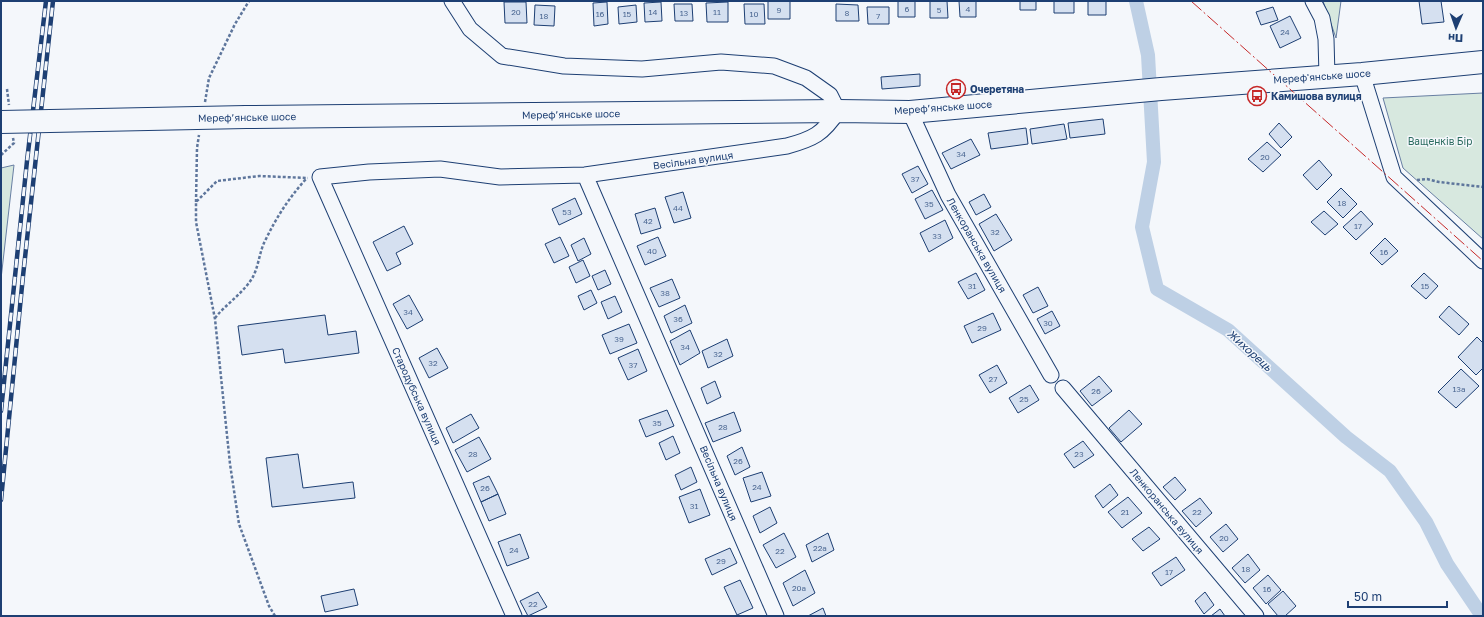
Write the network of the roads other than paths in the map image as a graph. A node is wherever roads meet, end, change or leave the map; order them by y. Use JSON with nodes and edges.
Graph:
{"nodes":[{"id":1,"x":452,"y":1,"type":"edge"},
{"id":2,"x":1313,"y":1,"type":"edge"},
{"id":3,"x":1483,"y":62,"type":"edge"},
{"id":4,"x":1362,"y":74,"type":"junction"},
{"id":5,"x":1327,"y":76,"type":"junction"},
{"id":6,"x":1151,"y":90,"type":"joint"},
{"id":7,"x":838,"y":110,"type":"junction"},
{"id":8,"x":910,"y":112,"type":"junction"},
{"id":9,"x":1,"y":122,"type":"edge"},
{"id":10,"x":585,"y":175,"type":"junction"},
{"id":11,"x":1483,"y":261,"type":"edge"},
{"id":12,"x":1051,"y":375,"type":"dead end"},
{"id":13,"x":1063,"y":388,"type":"dead end"},
{"id":14,"x":514,"y":616,"type":"edge"},
{"id":15,"x":776,"y":616,"type":"edge"},
{"id":16,"x":1256,"y":616,"type":"edge"}],
"edges":[{"from":1,"to":7,"type":"street"},
{"from":2,"to":5,"type":"street"},
{"from":3,"to":4,"type":"highway","name":"Мереф'янське шосе"},
{"from":4,"to":5,"type":"highway","name":"Мереф'янське шосе"},
{"from":4,"to":11,"type":"street"},
{"from":5,"to":6,"type":"highway","name":"Мереф'янське шосе"},
{"from":6,"to":8,"type":"highway","name":"Мереф’янське шосе"},
{"from":7,"to":8,"type":"highway","name":"Мереф’янське шосе"},
{"from":7,"to":9,"type":"highway","name":"Мереф’янське шосе","bridge":true},
{"from":7,"to":10,"type":"street","name":"Весільна вулиця"},
{"from":8,"to":12,"type":"street","name":"Ленкоранська вулиця"},
{"from":10,"to":14,"type":"street","name":"Стародубська вулиця"},
{"from":10,"to":15,"type":"street","name":"Весільна вулиця"},
{"from":13,"to":16,"type":"street","name":"Ленкоранська вулиця"}]}
